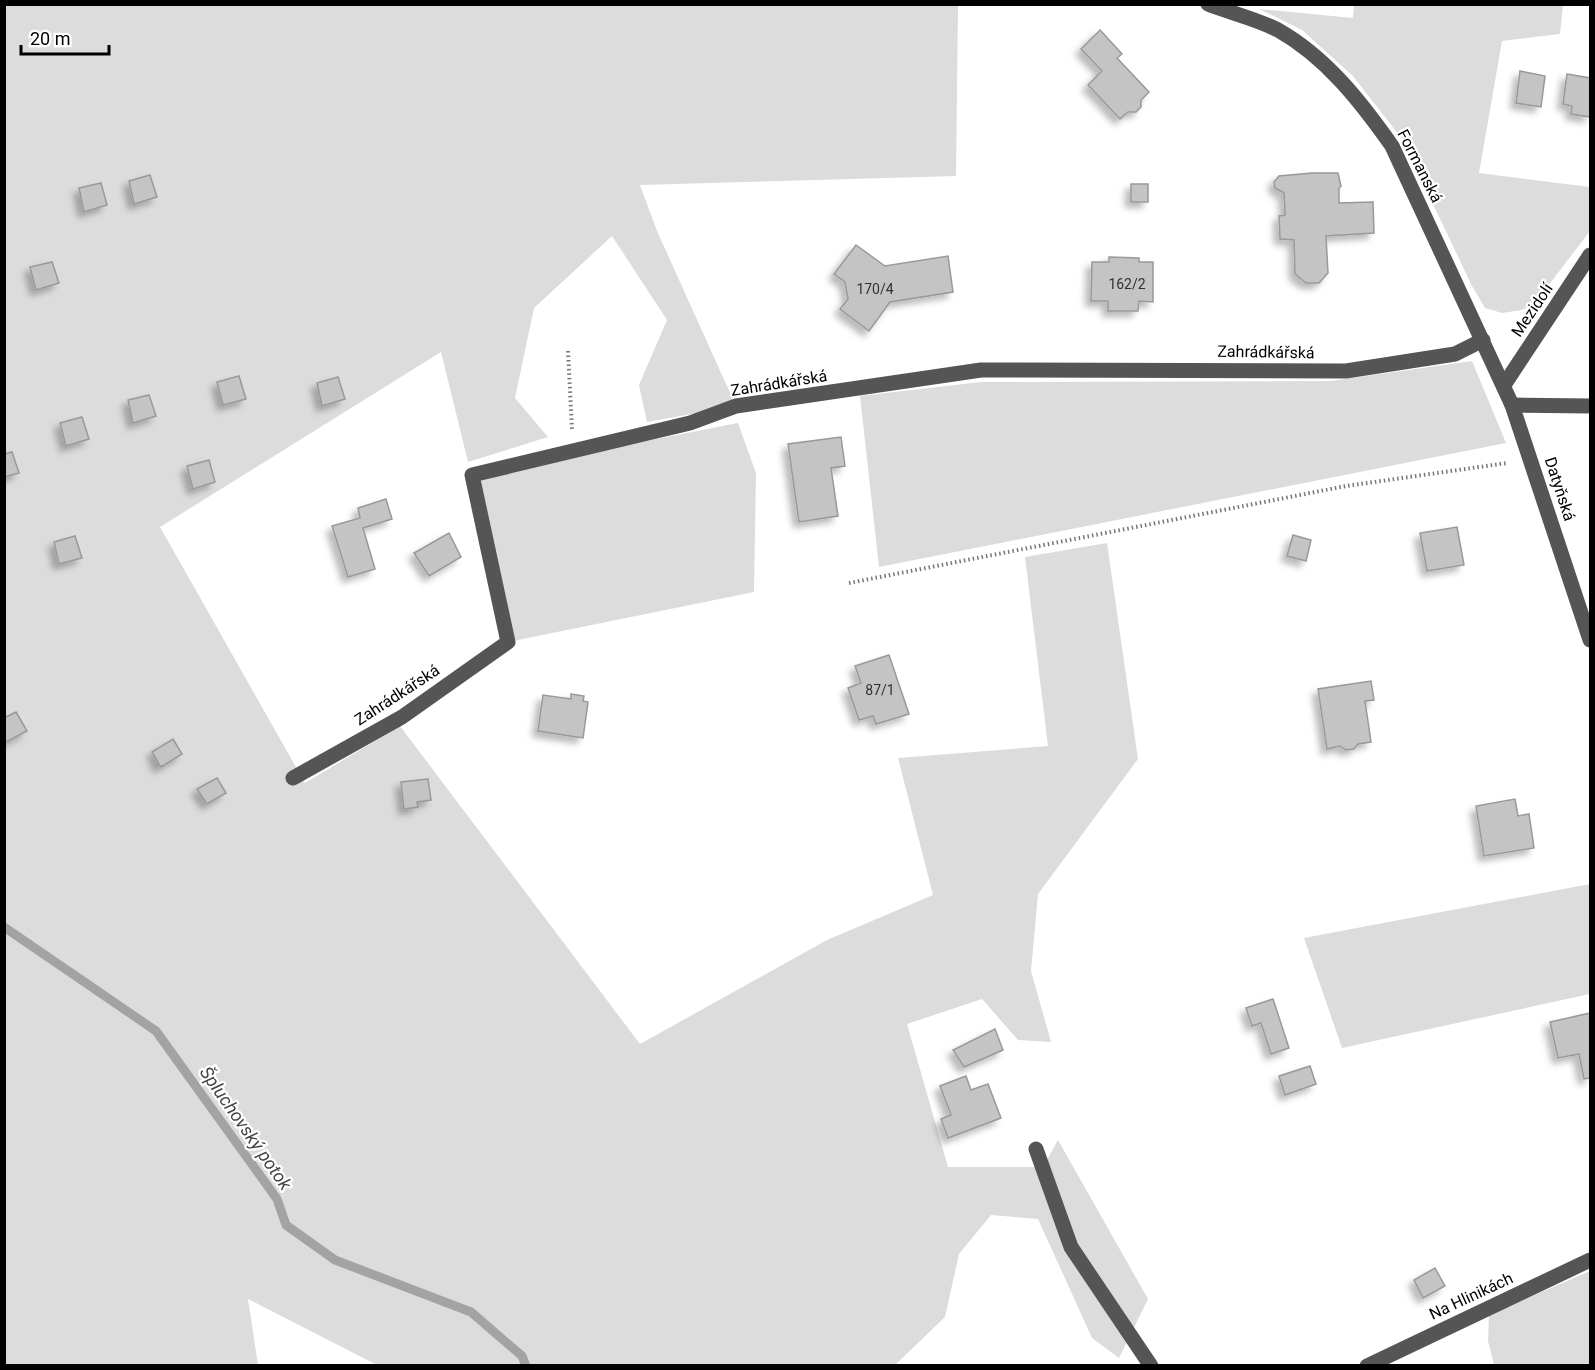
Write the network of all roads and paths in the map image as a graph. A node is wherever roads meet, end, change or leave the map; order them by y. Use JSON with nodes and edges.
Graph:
{"nodes":[{"id":1,"x":1208,"y":4,"type":"edge"},
{"id":2,"x":1590,"y":255,"type":"edge"},
{"id":3,"x":1483,"y":339,"type":"junction"},
{"id":4,"x":568,"y":351,"type":"dead end"},
{"id":5,"x":1504,"y":385,"type":"junction"},
{"id":6,"x":1512,"y":405,"type":"junction"},
{"id":7,"x":1590,"y":406,"type":"edge"},
{"id":8,"x":572,"y":451,"type":"junction"},
{"id":9,"x":1532,"y":459,"type":"junction"},
{"id":10,"x":849,"y":583,"type":"dead end"},
{"id":11,"x":1590,"y":640,"type":"edge"},
{"id":12,"x":293,"y":778,"type":"dead end"},
{"id":13,"x":1036,"y":1149,"type":"dead end"},
{"id":14,"x":1590,"y":1260,"type":"edge"},
{"id":15,"x":1151,"y":1365,"type":"edge"},
{"id":16,"x":1366,"y":1365,"type":"edge"}],
"edges":[{"from":1,"to":3,"type":"street","name":"Formanská"},
{"from":2,"to":5,"type":"street","name":"Mezidolí"},
{"from":3,"to":5,"type":"street","name":"Formanská"},
{"from":3,"to":8,"type":"street","name":"Zahrádkářská"},
{"from":4,"to":8,"type":"path"},
{"from":5,"to":6,"type":"street","name":"Datyňská"},
{"from":6,"to":7,"type":"street"},
{"from":6,"to":9,"type":"street","name":"Datyňská"},
{"from":8,"to":12,"type":"street","name":"Zahrádkářská"},
{"from":9,"to":10,"type":"path"},
{"from":9,"to":11,"type":"street","name":"Datyňská"},
{"from":13,"to":15,"type":"street"},
{"from":14,"to":16,"type":"street","name":"Na Hlinikách"}]}
